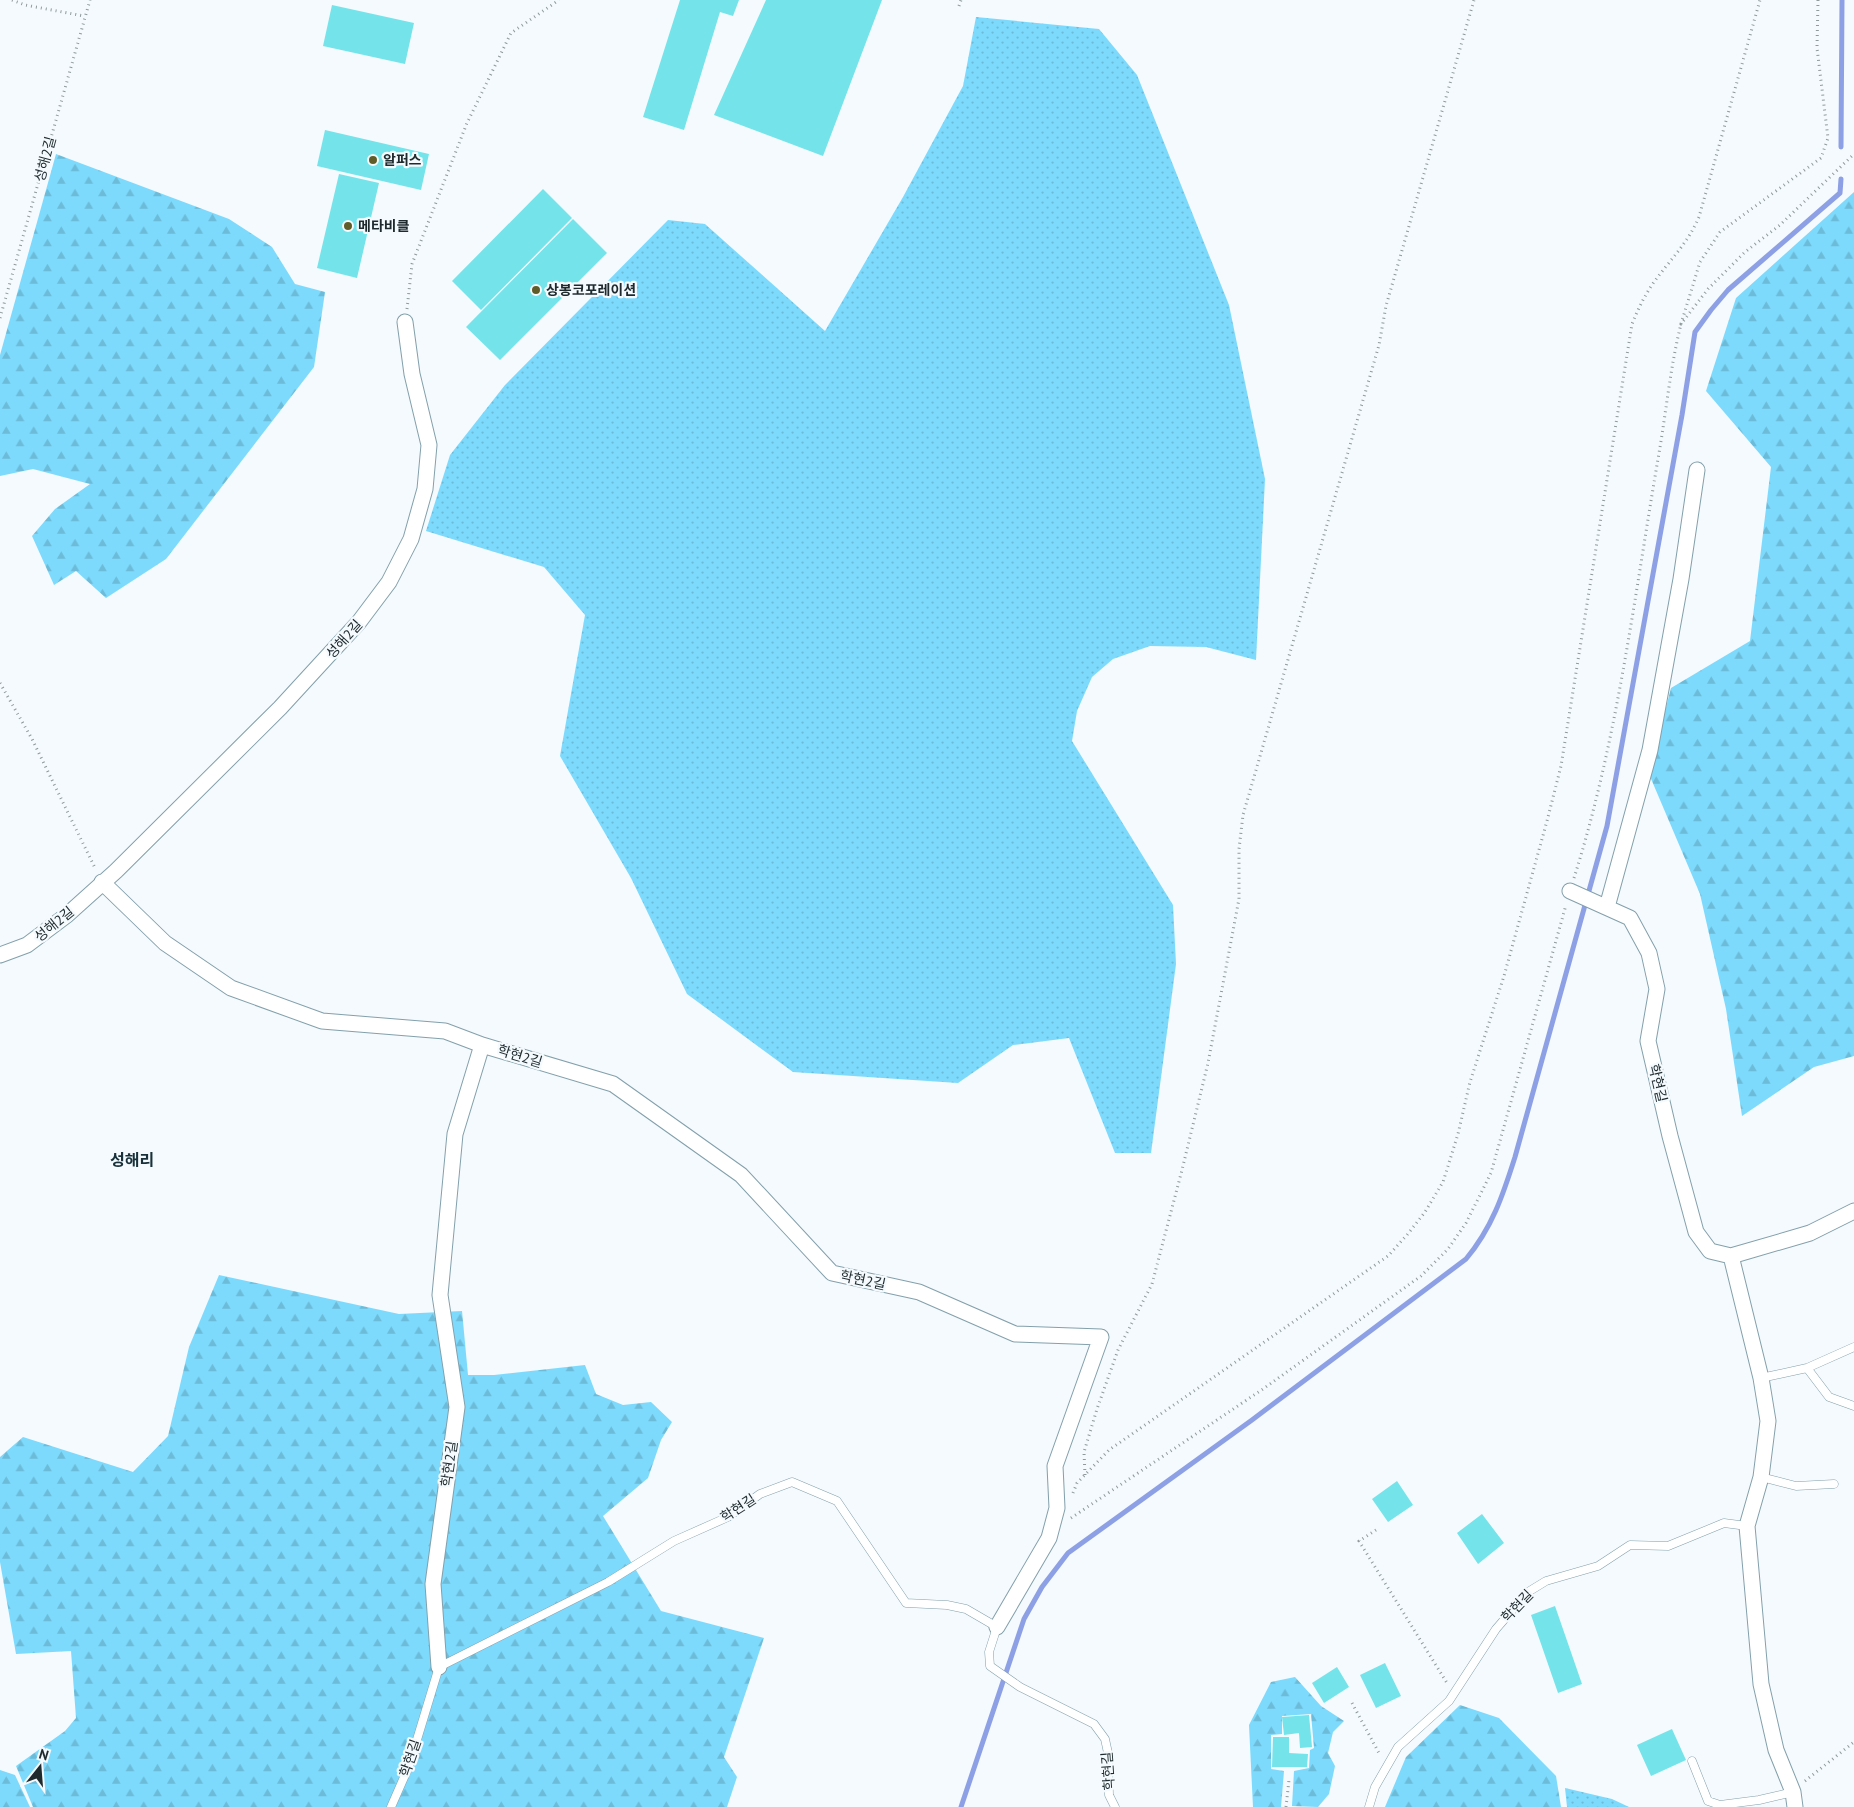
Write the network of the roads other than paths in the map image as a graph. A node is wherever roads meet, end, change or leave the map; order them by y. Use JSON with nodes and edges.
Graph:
{"nodes":[{"id":1,"x":405,"y":322,"type":"road end"},
{"id":2,"x":1697,"y":470,"type":"dead end"},
{"id":3,"x":102,"y":882,"type":"junction"},
{"id":4,"x":1570,"y":892,"type":"road end"},
{"id":5,"x":1606,"y":907,"type":"junction"},
{"id":6,"x":0,"y":955,"type":"edge"},
{"id":7,"x":482,"y":1045,"type":"junction"},
{"id":8,"x":1854,"y":1211,"type":"edge"},
{"id":9,"x":1731,"y":1256,"type":"junction"},
{"id":10,"x":1854,"y":1347,"type":"edge"},
{"id":11,"x":1807,"y":1368,"type":"junction"},
{"id":12,"x":1761,"y":1378,"type":"junction"},
{"id":13,"x":1854,"y":1406,"type":"edge"},
{"id":14,"x":1761,"y":1477,"type":"junction"},
{"id":15,"x":1834,"y":1484,"type":"dead end"},
{"id":16,"x":1748,"y":1526,"type":"junction"},
{"id":17,"x":998,"y":1627,"type":"junction"},
{"id":18,"x":439,"y":1667,"type":"junction"},
{"id":19,"x":1692,"y":1761,"type":"dead end"},
{"id":20,"x":1793,"y":1792,"type":"junction"},
{"id":21,"x":391,"y":1807,"type":"edge"},
{"id":22,"x":1115,"y":1807,"type":"edge"},
{"id":23,"x":1369,"y":1807,"type":"edge"},
{"id":24,"x":1795,"y":1807,"type":"edge"}],
"edges":[{"from":1,"to":3,"type":"street","name":"성해2길"},
{"from":2,"to":5,"type":"street"},
{"from":3,"to":6,"type":"street","name":"성해2길"},
{"from":3,"to":7,"type":"street"},
{"from":4,"to":5,"type":"street","name":"학현길"},
{"from":5,"to":9,"type":"street","name":"학현길"},
{"from":7,"to":17,"type":"street","name":"학현2길"},
{"from":7,"to":18,"type":"street","name":"학현2길"},
{"from":8,"to":9,"type":"street"},
{"from":9,"to":12,"type":"street"},
{"from":10,"to":11,"type":"lane"},
{"from":11,"to":12,"type":"lane"},
{"from":11,"to":13,"type":"lane"},
{"from":12,"to":14,"type":"street"},
{"from":14,"to":15,"type":"lane"},
{"from":14,"to":16,"type":"street"},
{"from":16,"to":20,"type":"street"},
{"from":16,"to":23,"type":"lane","name":"학현길"},
{"from":17,"to":18,"type":"lane","name":"학현길"},
{"from":17,"to":22,"type":"lane","name":"학현길"},
{"from":18,"to":21,"type":"lane","name":"학현길"},
{"from":19,"to":20,"type":"lane"},
{"from":20,"to":24,"type":"street"}]}
